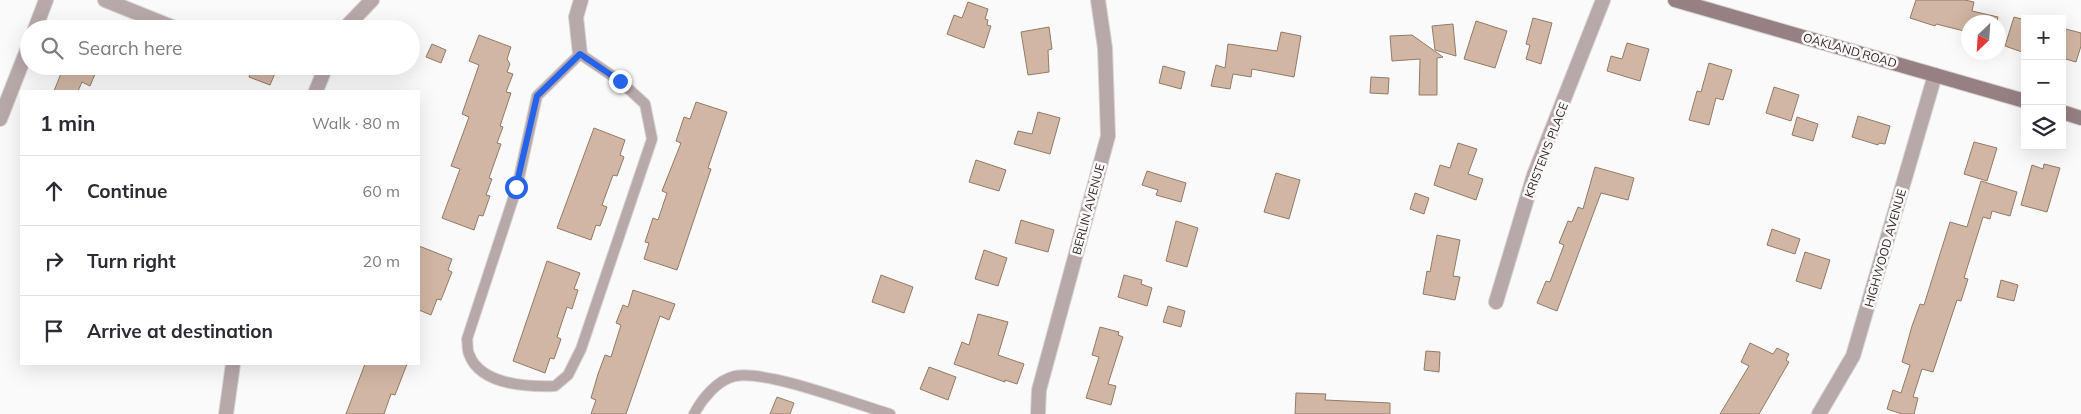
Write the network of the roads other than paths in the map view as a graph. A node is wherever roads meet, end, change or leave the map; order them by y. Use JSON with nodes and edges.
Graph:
{"nodes":[{"id":1,"x":46,"y":0,"type":"edge"},
{"id":2,"x":105,"y":0,"type":"edge"},
{"id":3,"x":372,"y":0,"type":"edge"},
{"id":4,"x":581,"y":0,"type":"edge"},
{"id":5,"x":1098,"y":0,"type":"edge"},
{"id":6,"x":1603,"y":0,"type":"edge"},
{"id":7,"x":1675,"y":0,"type":"edge"},
{"id":8,"x":38,"y":20,"type":"edge"},
{"id":9,"x":155,"y":20,"type":"edge"},
{"id":10,"x":353,"y":20,"type":"edge"},
{"id":11,"x":580,"y":54,"type":"junction"},
{"id":12,"x":20,"y":68,"type":"edge"},
{"id":13,"x":1935,"y":74,"type":"junction"},
{"id":14,"x":322,"y":75,"type":"edge"},
{"id":15,"x":316,"y":90,"type":"edge"},
{"id":16,"x":2021,"y":100,"type":"edge"},
{"id":17,"x":2066,"y":113,"type":"edge"},
{"id":18,"x":2081,"y":118,"type":"edge"},
{"id":19,"x":0,"y":120,"type":"edge"},
{"id":20,"x":1496,"y":302,"type":"dead end"},
{"id":21,"x":233,"y":365,"type":"edge"},
{"id":22,"x":226,"y":414,"type":"edge"},
{"id":23,"x":694,"y":414,"type":"edge"},
{"id":24,"x":890,"y":414,"type":"edge"},
{"id":25,"x":1038,"y":414,"type":"edge"},
{"id":26,"x":1819,"y":414,"type":"edge"}],
"edges":[{"from":1,"to":8,"type":"street"},
{"from":2,"to":9,"type":"street"},
{"from":3,"to":10,"type":"street"},
{"from":4,"to":11,"type":"street"},
{"from":5,"to":25,"type":"street","name":"BERLIN AVENUE"},
{"from":6,"to":20,"type":"street","name":"KRISTEN'S PLACE"},
{"from":7,"to":13,"type":"main road","name":"OAKLAND ROAD"},
{"from":11,"to":11,"type":"lane"},
{"from":12,"to":19,"type":"street"},
{"from":13,"to":16,"type":"main road","name":"OAKLAND ROAD"},
{"from":13,"to":26,"type":"street","name":"HIGHWOOD AVENUE"},
{"from":14,"to":15,"type":"street"},
{"from":17,"to":18,"type":"main road"},
{"from":21,"to":22,"type":"street"},
{"from":23,"to":24,"type":"lane"}]}
